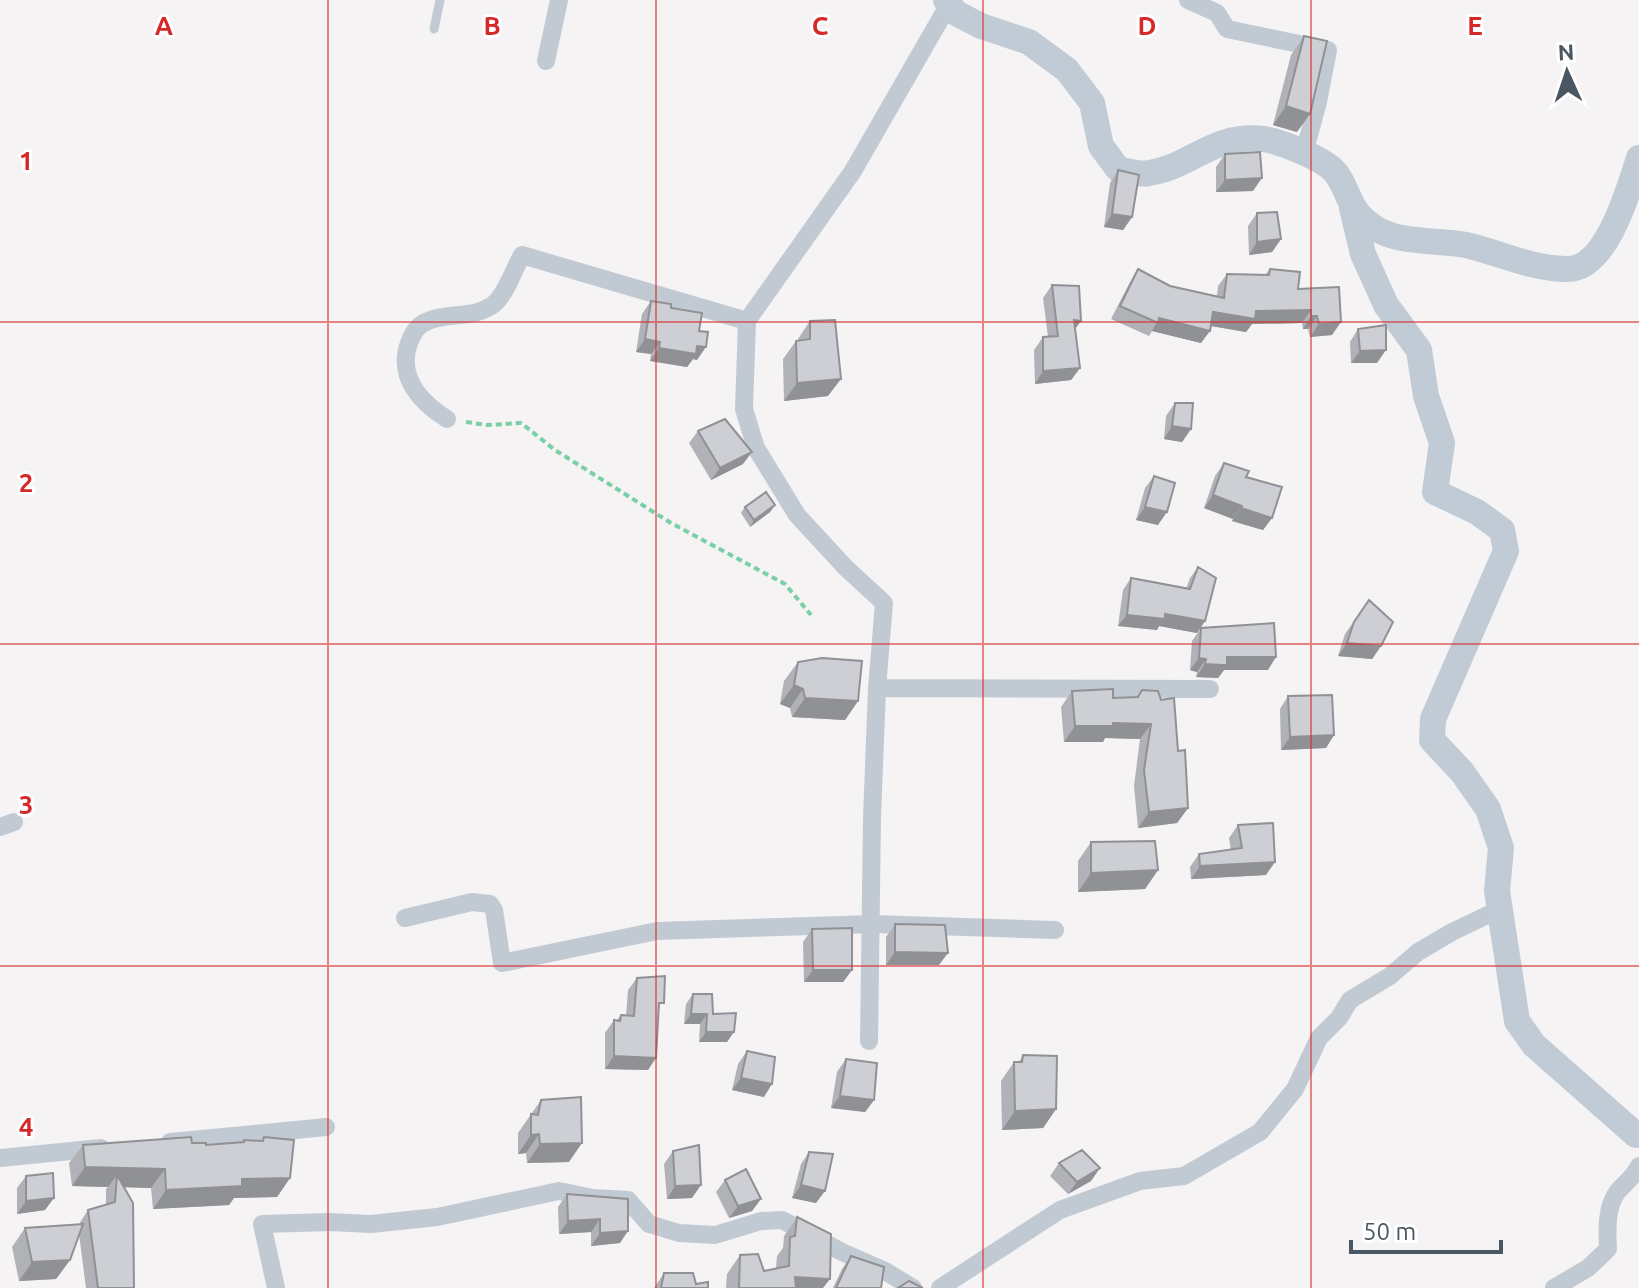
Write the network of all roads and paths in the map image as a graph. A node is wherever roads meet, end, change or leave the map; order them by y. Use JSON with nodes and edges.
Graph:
{"nodes":[{"id":1,"x":440,"y":0,"type":"edge"},
{"id":2,"x":559,"y":0,"type":"edge"},
{"id":3,"x":1188,"y":0,"type":"edge"},
{"id":4,"x":948,"y":2,"type":"edge"},
{"id":5,"x":434,"y":29,"type":"dead end"},
{"id":6,"x":546,"y":61,"type":"dead end"},
{"id":7,"x":1304,"y":153,"type":"junction"},
{"id":8,"x":1639,"y":158,"type":"edge"},
{"id":9,"x":1352,"y":208,"type":"junction"},
{"id":10,"x":747,"y":321,"type":"junction"},
{"id":11,"x":447,"y":419,"type":"joint"},
{"id":12,"x":811,"y":615,"type":"dead end"},
{"id":13,"x":877,"y":688,"type":"junction"},
{"id":14,"x":1210,"y":689,"type":"dead end"},
{"id":15,"x":1500,"y":909,"type":"junction"},
{"id":16,"x":405,"y":918,"type":"dead end"},
{"id":17,"x":873,"y":924,"type":"junction"},
{"id":18,"x":1055,"y":930,"type":"dead end"},
{"id":19,"x":869,"y":1041,"type":"dead end"},
{"id":20,"x":326,"y":1127,"type":"dead end"},
{"id":21,"x":1639,"y":1134,"type":"edge"},
{"id":22,"x":155,"y":1143,"type":"edge"},
{"id":23,"x":124,"y":1146,"type":"edge"},
{"id":24,"x":0,"y":1158,"type":"edge"},
{"id":25,"x":1639,"y":1166,"type":"edge"},
{"id":26,"x":276,"y":1288,"type":"edge"},
{"id":27,"x":913,"y":1288,"type":"edge"},
{"id":28,"x":940,"y":1288,"type":"edge"},
{"id":29,"x":1554,"y":1288,"type":"edge"}],
"edges":[{"from":1,"to":5,"type":"lane"},
{"from":2,"to":6,"type":"street"},
{"from":3,"to":7,"type":"street"},
{"from":4,"to":7,"type":"street"},
{"from":4,"to":10,"type":"street"},
{"from":7,"to":9,"type":"street"},
{"from":8,"to":9,"type":"street"},
{"from":9,"to":15,"type":"street"},
{"from":10,"to":11,"type":"street"},
{"from":10,"to":13,"type":"street"},
{"from":11,"to":12,"type":"path"},
{"from":13,"to":14,"type":"street"},
{"from":13,"to":17,"type":"street"},
{"from":15,"to":21,"type":"street"},
{"from":15,"to":28,"type":"street"},
{"from":16,"to":17,"type":"street"},
{"from":17,"to":18,"type":"street"},
{"from":17,"to":19,"type":"street"},
{"from":20,"to":22,"type":"street"},
{"from":23,"to":24,"type":"street"},
{"from":25,"to":29,"type":"street"},
{"from":26,"to":27,"type":"street"}]}
